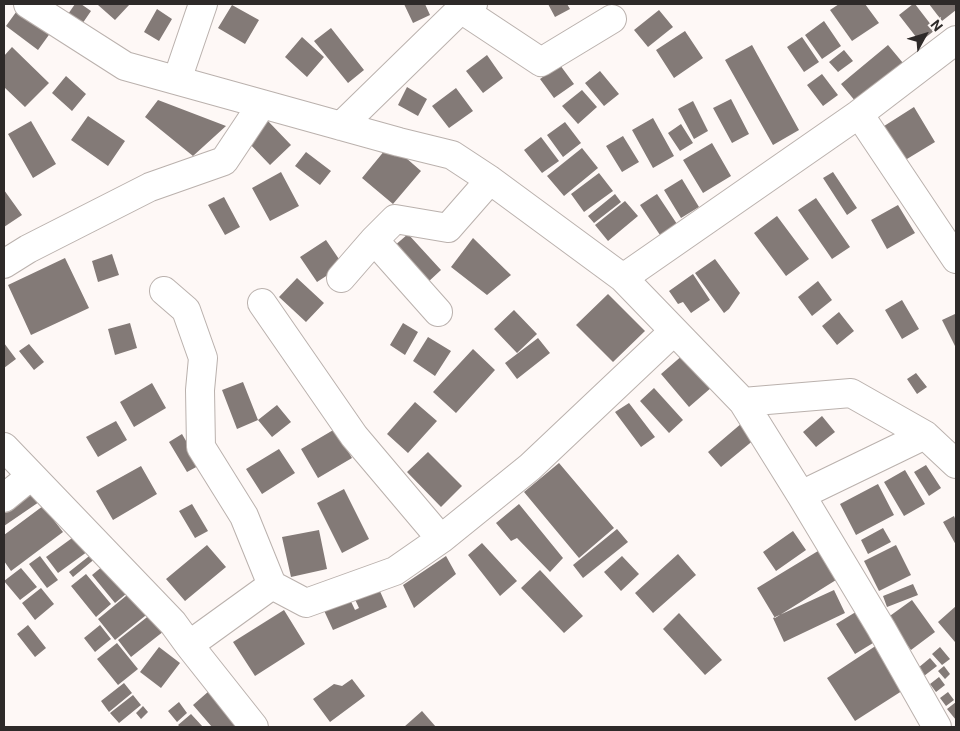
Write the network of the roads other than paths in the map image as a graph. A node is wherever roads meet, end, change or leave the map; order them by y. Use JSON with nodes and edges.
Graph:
{"nodes":[{"id":1,"x":28,"y":4,"type":"edge"},
{"id":2,"x":203,"y":4,"type":"edge"},
{"id":3,"x":465,"y":6,"type":"edge"},
{"id":4,"x":612,"y":19,"type":"dead end"},
{"id":5,"x":956,"y":40,"type":"edge"},
{"id":6,"x":177,"y":80,"type":"junction"},
{"id":7,"x":262,"y":104,"type":"junction"},
{"id":8,"x":859,"y":114,"type":"junction"},
{"id":9,"x":341,"y":126,"type":"junction"},
{"id":10,"x":490,"y":180,"type":"junction"},
{"id":11,"x":374,"y":240,"type":"junction"},
{"id":12,"x":956,"y":259,"type":"edge"},
{"id":13,"x":4,"y":264,"type":"edge"},
{"id":14,"x":341,"y":278,"type":"dead end"},
{"id":15,"x":623,"y":278,"type":"junction"},
{"id":16,"x":164,"y":291,"type":"dead end"},
{"id":17,"x":262,"y":303,"type":"dead end"},
{"id":18,"x":438,"y":312,"type":"dead end"},
{"id":19,"x":674,"y":331,"type":"junction"},
{"id":20,"x":743,"y":402,"type":"junction"},
{"id":21,"x":925,"y":435,"type":"junction"},
{"id":22,"x":4,"y":447,"type":"edge"},
{"id":23,"x":956,"y":464,"type":"edge"},
{"id":24,"x":31,"y":476,"type":"junction"},
{"id":25,"x":801,"y":495,"type":"junction"},
{"id":26,"x":4,"y":498,"type":"edge"},
{"id":27,"x":441,"y":540,"type":"junction"},
{"id":28,"x":272,"y":585,"type":"junction"},
{"id":29,"x":189,"y":645,"type":"junction"},
{"id":30,"x":254,"y":727,"type":"edge"},
{"id":31,"x":937,"y":727,"type":"edge"}],
"edges":[{"from":1,"to":6,"type":"street"},
{"from":2,"to":6,"type":"street"},
{"from":3,"to":4,"type":"street"},
{"from":3,"to":9,"type":"street"},
{"from":5,"to":8,"type":"street"},
{"from":6,"to":7,"type":"street"},
{"from":7,"to":9,"type":"street"},
{"from":7,"to":13,"type":"street"},
{"from":8,"to":12,"type":"street"},
{"from":8,"to":15,"type":"street"},
{"from":9,"to":10,"type":"street"},
{"from":10,"to":11,"type":"street"},
{"from":10,"to":15,"type":"street"},
{"from":11,"to":14,"type":"street"},
{"from":11,"to":18,"type":"street"},
{"from":15,"to":19,"type":"street"},
{"from":16,"to":28,"type":"street"},
{"from":17,"to":27,"type":"street"},
{"from":19,"to":20,"type":"street"},
{"from":19,"to":27,"type":"street"},
{"from":20,"to":21,"type":"street"},
{"from":20,"to":25,"type":"street"},
{"from":21,"to":23,"type":"street"},
{"from":21,"to":25,"type":"street"},
{"from":22,"to":24,"type":"street"},
{"from":24,"to":26,"type":"street"},
{"from":24,"to":29,"type":"street"},
{"from":25,"to":31,"type":"street"},
{"from":27,"to":28,"type":"street"},
{"from":28,"to":29,"type":"street"},
{"from":29,"to":30,"type":"street"}]}
